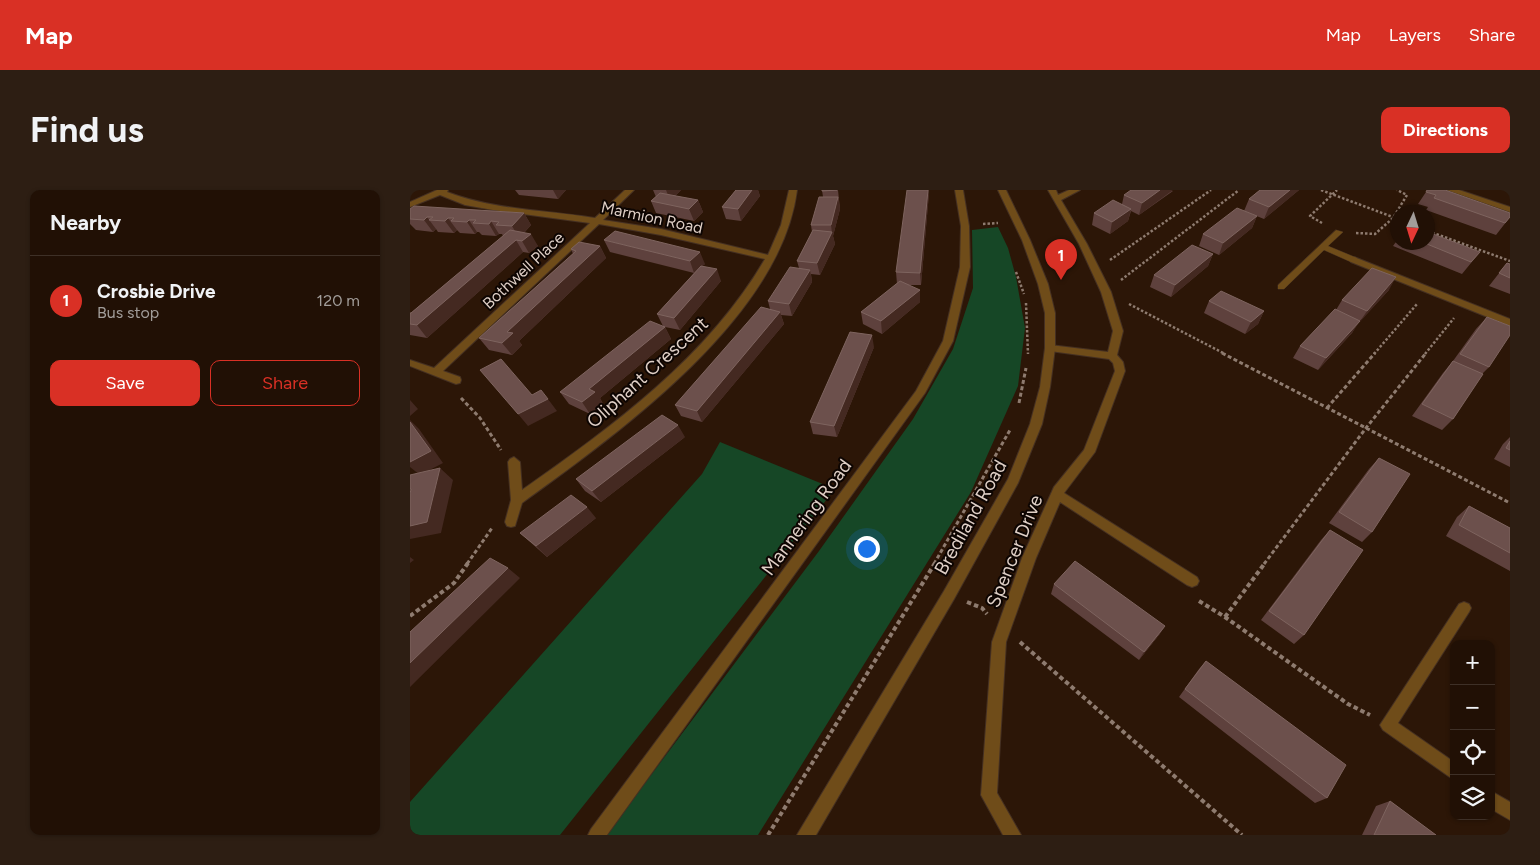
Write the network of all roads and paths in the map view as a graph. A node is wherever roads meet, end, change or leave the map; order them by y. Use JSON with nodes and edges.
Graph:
{"nodes":[{"id":1,"x":630,"y":190,"type":"edge"},
{"id":2,"x":793,"y":190,"type":"edge"},
{"id":3,"x":959,"y":190,"type":"edge"},
{"id":4,"x":1002,"y":190,"type":"edge"},
{"id":5,"x":1076,"y":190,"type":"edge"},
{"id":6,"x":1211,"y":190,"type":"edge"},
{"id":7,"x":1239,"y":190,"type":"edge"},
{"id":8,"x":1321,"y":190,"type":"edge"},
{"id":9,"x":1397,"y":190,"type":"edge"},
{"id":10,"x":1450,"y":190,"type":"edge"},
{"id":11,"x":442,"y":191,"type":"edge"},
{"id":12,"x":1054,"y":194,"type":"edge"},
{"id":13,"x":410,"y":205,"type":"edge"},
{"id":14,"x":1401,"y":205,"type":"edge"},
{"id":15,"x":1510,"y":210,"type":"edge"},
{"id":16,"x":994,"y":214,"type":"dead end"},
{"id":17,"x":1390,"y":217,"type":"edge"},
{"id":18,"x":597,"y":221,"type":"junction"},
{"id":19,"x":1390,"y":221,"type":"edge"},
{"id":20,"x":1001,"y":230,"type":"dead end"},
{"id":21,"x":1339,"y":232,"type":"dead end"},
{"id":22,"x":1435,"y":233,"type":"edge"},
{"id":23,"x":1375,"y":234,"type":"dead end"},
{"id":24,"x":1323,"y":247,"type":"junction"},
{"id":25,"x":771,"y":258,"type":"junction"},
{"id":26,"x":1354,"y":260,"type":"joint"},
{"id":27,"x":1510,"y":261,"type":"edge"},
{"id":28,"x":1016,"y":270,"type":"dead end"},
{"id":29,"x":1096,"y":271,"type":"junction"},
{"id":30,"x":1281,"y":286,"type":"dead end"},
{"id":31,"x":1429,"y":290,"type":"junction"},
{"id":32,"x":1106,"y":292,"type":"junction"},
{"id":33,"x":1465,"y":305,"type":"junction"},
{"id":34,"x":1510,"y":323,"type":"edge"},
{"id":35,"x":1050,"y":348,"type":"junction"},
{"id":36,"x":1112,"y":356,"type":"junction"},
{"id":37,"x":1028,"y":357,"type":"dead end"},
{"id":38,"x":412,"y":363,"type":"dead end"},
{"id":39,"x":1026,"y":366,"type":"dead end"},
{"id":40,"x":436,"y":372,"type":"junction"},
{"id":41,"x":456,"y":380,"type":"joint"},
{"id":42,"x":1327,"y":408,"type":"junction"},
{"id":43,"x":1016,"y":413,"type":"dead end"},
{"id":44,"x":1015,"y":422,"type":"dead end"},
{"id":45,"x":1366,"y":428,"type":"junction"},
{"id":46,"x":514,"y":462,"type":"joint"},
{"id":47,"x":1056,"y":495,"type":"junction"},
{"id":48,"x":517,"y":500,"type":"junction"},
{"id":49,"x":1510,"y":503,"type":"edge"},
{"id":50,"x":511,"y":522,"type":"joint"},
{"id":51,"x":1192,"y":581,"type":"joint"},
{"id":52,"x":949,"y":595,"type":"junction"},
{"id":53,"x":1464,"y":608,"type":"dead end"},
{"id":54,"x":410,"y":616,"type":"edge"},
{"id":55,"x":1225,"y":617,"type":"junction"},
{"id":56,"x":1003,"y":630,"type":"junction"},
{"id":57,"x":1388,"y":725,"type":"junction"},
{"id":58,"x":1450,"y":769,"type":"edge"},
{"id":59,"x":1495,"y":801,"type":"edge"},
{"id":60,"x":1510,"y":812,"type":"edge"},
{"id":61,"x":597,"y":835,"type":"edge"},
{"id":62,"x":768,"y":835,"type":"edge"},
{"id":63,"x":806,"y":835,"type":"edge"},
{"id":64,"x":1012,"y":835,"type":"edge"},
{"id":65,"x":1242,"y":835,"type":"edge"}],
"edges":[{"from":1,"to":18,"type":"street","name":"Bothwell Place"},
{"from":2,"to":25,"type":"street","name":"Oliphant Crescent"},
{"from":3,"to":61,"type":"street","name":"Mannering Road"},
{"from":4,"to":35,"type":"street","name":"Brediland Road"},
{"from":5,"to":12,"type":"street"},
{"from":6,"to":29,"type":"path"},
{"from":7,"to":32,"type":"path"},
{"from":8,"to":17,"type":"path"},
{"from":9,"to":14,"type":"path"},
{"from":10,"to":15,"type":"street"},
{"from":11,"to":13,"type":"street"},
{"from":11,"to":18,"type":"street","name":"Marmion Road"},
{"from":12,"to":29,"type":"street"},
{"from":16,"to":20,"type":"path"},
{"from":18,"to":25,"type":"street","name":"Marmion Road"},
{"from":18,"to":40,"type":"street","name":"Bothwell Place"},
{"from":19,"to":23,"type":"path"},
{"from":21,"to":24,"type":"lane"},
{"from":22,"to":27,"type":"path"},
{"from":24,"to":26,"type":"lane"},
{"from":24,"to":30,"type":"lane"},
{"from":25,"to":48,"type":"street","name":"Oliphant Crescent"},
{"from":26,"to":31,"type":"street"},
{"from":28,"to":37,"type":"path"},
{"from":29,"to":32,"type":"street"},
{"from":31,"to":33,"type":"street"},
{"from":31,"to":42,"type":"path"},
{"from":32,"to":36,"type":"street"},
{"from":32,"to":42,"type":"path"},
{"from":33,"to":34,"type":"street"},
{"from":33,"to":45,"type":"path"},
{"from":35,"to":36,"type":"street"},
{"from":35,"to":52,"type":"street","name":"Brediland Road"},
{"from":36,"to":47,"type":"street","name":"Spencer Drive"},
{"from":38,"to":40,"type":"street"},
{"from":39,"to":43,"type":"path"},
{"from":40,"to":41,"type":"street"},
{"from":41,"to":46,"type":"path"},
{"from":42,"to":45,"type":"path"},
{"from":44,"to":62,"type":"path"},
{"from":45,"to":49,"type":"path"},
{"from":45,"to":55,"type":"path"},
{"from":46,"to":48,"type":"street"},
{"from":47,"to":51,"type":"street"},
{"from":47,"to":56,"type":"street","name":"Spencer Drive"},
{"from":48,"to":50,"type":"street"},
{"from":50,"to":54,"type":"path"},
{"from":51,"to":55,"type":"path"},
{"from":52,"to":56,"type":"path"},
{"from":52,"to":63,"type":"street","name":"Brediland Road"},
{"from":53,"to":57,"type":"street"},
{"from":55,"to":57,"type":"path"},
{"from":56,"to":64,"type":"street","name":"Spencer Drive"},
{"from":56,"to":65,"type":"path"},
{"from":57,"to":58,"type":"street"},
{"from":59,"to":60,"type":"street"}]}
